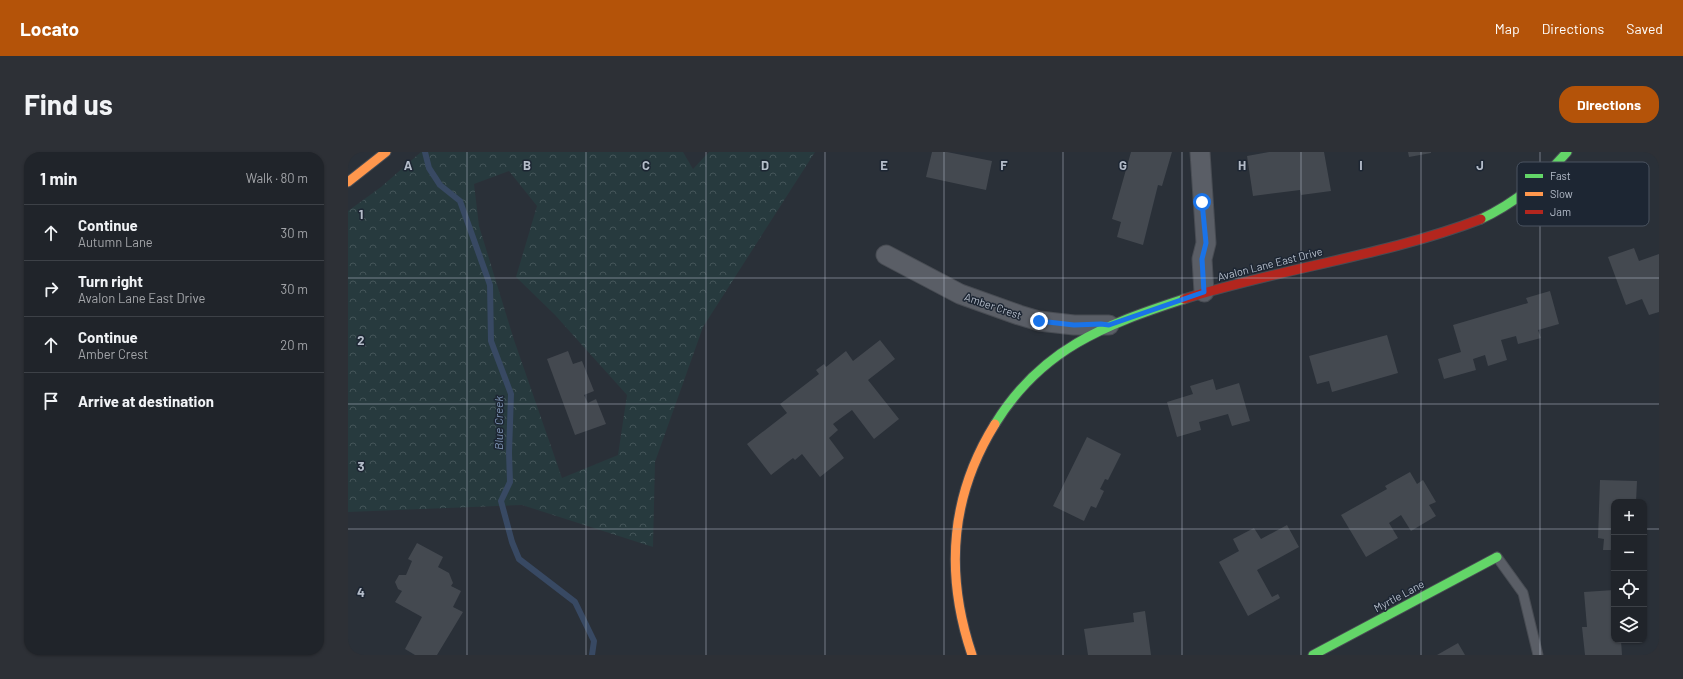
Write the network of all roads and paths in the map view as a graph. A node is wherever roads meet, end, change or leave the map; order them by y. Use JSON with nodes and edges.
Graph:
{"nodes":[{"id":1,"x":386,"y":152,"type":"edge"},
{"id":2,"x":1200,"y":152,"type":"edge"},
{"id":3,"x":1567,"y":152,"type":"edge"},
{"id":4,"x":1558,"y":162,"type":"edge"},
{"id":5,"x":348,"y":182,"type":"edge"},
{"id":6,"x":1517,"y":200,"type":"edge"},
{"id":7,"x":886,"y":256,"type":"dead end"},
{"id":8,"x":1204,"y":292,"type":"junction"},
{"id":9,"x":1109,"y":325,"type":"junction"},
{"id":10,"x":1497,"y":558,"type":"joint"},
{"id":11,"x":972,"y":655,"type":"edge"},
{"id":12,"x":1313,"y":655,"type":"edge"},
{"id":13,"x":1538,"y":655,"type":"edge"}],
"edges":[{"from":1,"to":5,"type":"street"},
{"from":2,"to":8,"type":"street"},
{"from":3,"to":4,"type":"street","name":"Avalon Lane East Drive"},
{"from":6,"to":8,"type":"street","name":"Avalon Lane East Drive"},
{"from":7,"to":9,"type":"street","name":"Amber Crest"},
{"from":8,"to":9,"type":"street","name":"Avalon Lane East Drive"},
{"from":9,"to":11,"type":"street","name":"Avalon Lane East Drive"},
{"from":10,"to":12,"type":"street","name":"Myrtle Lane"},
{"from":10,"to":13,"type":"lane"}]}
